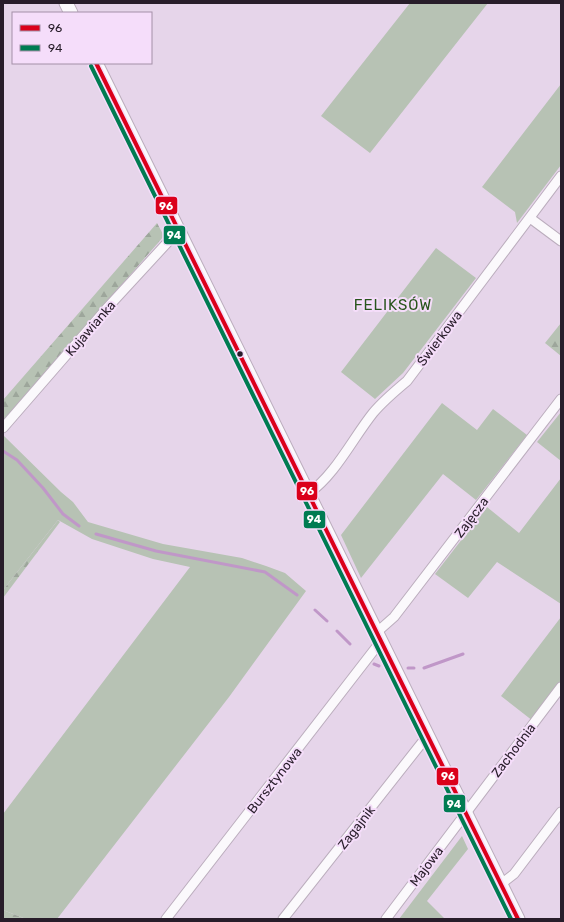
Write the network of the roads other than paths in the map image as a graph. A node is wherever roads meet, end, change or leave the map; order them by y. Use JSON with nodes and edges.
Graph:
{"nodes":[{"id":1,"x":66,"y":3,"type":"edge"},
{"id":2,"x":70,"y":12,"type":"edge"},
{"id":3,"x":96,"y":64,"type":"edge"},
{"id":4,"x":561,"y":176,"type":"edge"},
{"id":5,"x":530,"y":218,"type":"junction"},
{"id":6,"x":178,"y":231,"type":"junction"},
{"id":7,"x":561,"y":241,"type":"edge"},
{"id":8,"x":561,"y":398,"type":"edge"},
{"id":9,"x":3,"y":428,"type":"edge"},
{"id":10,"x":308,"y":493,"type":"junction"},
{"id":11,"x":379,"y":637,"type":"junction"},
{"id":12,"x":561,"y":687,"type":"edge"},
{"id":13,"x":428,"y":735,"type":"junction"},
{"id":14,"x":561,"y":812,"type":"edge"},
{"id":15,"x":466,"y":813,"type":"junction"},
{"id":16,"x":501,"y":884,"type":"junction"},
{"id":17,"x":166,"y":919,"type":"edge"},
{"id":18,"x":283,"y":919,"type":"edge"},
{"id":19,"x":386,"y":919,"type":"edge"},
{"id":20,"x":518,"y":919,"type":"edge"}],
"edges":[{"from":1,"to":2,"type":"main road"},
{"from":3,"to":6,"type":"main road"},
{"from":4,"to":5,"type":"street","name":"Świerkowa"},
{"from":5,"to":7,"type":"street"},
{"from":5,"to":10,"type":"street","name":"Świerkowa"},
{"from":6,"to":9,"type":"street","name":"Kujawianka"},
{"from":6,"to":10,"type":"main road"},
{"from":8,"to":11,"type":"street","name":"Zajęcza"},
{"from":10,"to":11,"type":"main road"},
{"from":11,"to":13,"type":"main road"},
{"from":11,"to":17,"type":"street","name":"Bursztynowa"},
{"from":12,"to":15,"type":"street","name":"Zachodnia"},
{"from":13,"to":15,"type":"main road"},
{"from":13,"to":18,"type":"street","name":"Zagajnik"},
{"from":14,"to":16,"type":"street"},
{"from":15,"to":16,"type":"main road"},
{"from":15,"to":19,"type":"street","name":"Majowa"},
{"from":16,"to":20,"type":"main road"}]}
